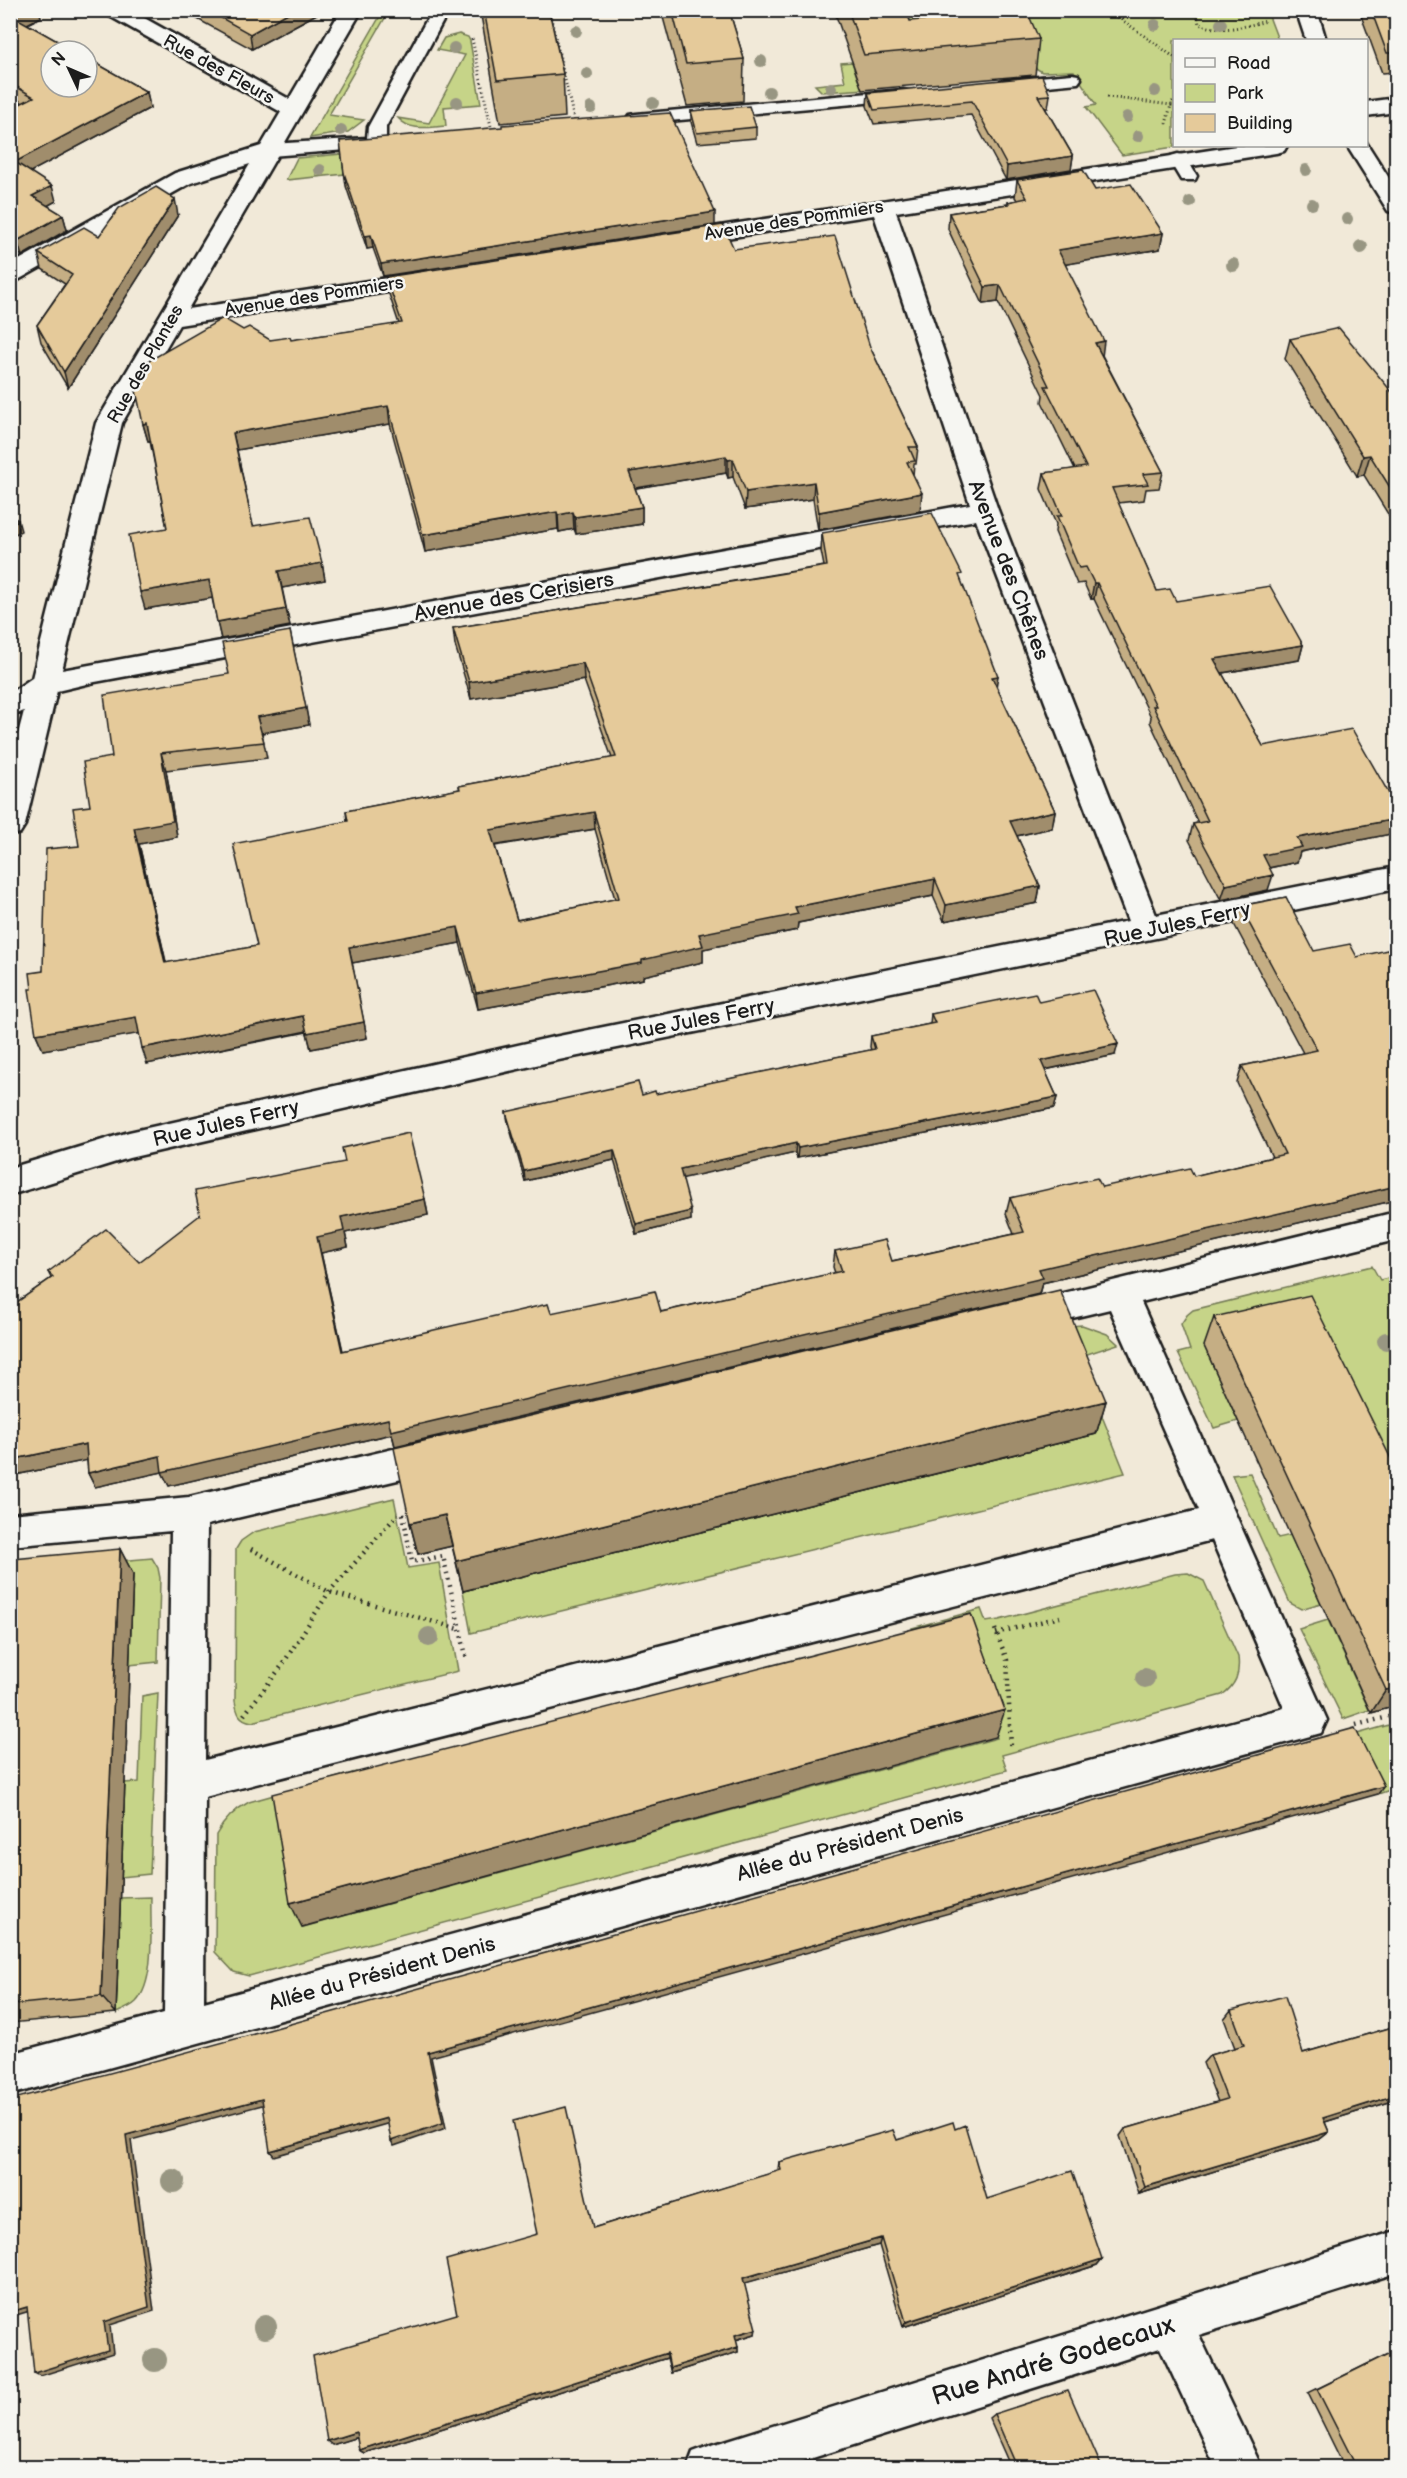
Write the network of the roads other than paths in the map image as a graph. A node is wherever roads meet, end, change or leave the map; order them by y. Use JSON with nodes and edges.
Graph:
{"nodes":[{"id":1,"x":113,"y":10,"type":"edge"},
{"id":2,"x":352,"y":10,"type":"edge"},
{"id":3,"x":441,"y":10,"type":"edge"},
{"id":4,"x":1306,"y":10,"type":"edge"},
{"id":5,"x":1316,"y":39,"type":"edge"},
{"id":6,"x":1072,"y":79,"type":"dead end"},
{"id":7,"x":990,"y":87,"type":"edge"},
{"id":8,"x":919,"y":94,"type":"edge"},
{"id":9,"x":1396,"y":105,"type":"edge"},
{"id":10,"x":1368,"y":109,"type":"edge"},
{"id":11,"x":293,"y":110,"type":"junction"},
{"id":12,"x":576,"y":124,"type":"edge"},
{"id":13,"x":399,"y":141,"type":"edge"},
{"id":14,"x":376,"y":143,"type":"junction"},
{"id":15,"x":1271,"y":147,"type":"edge"},
{"id":16,"x":1360,"y":147,"type":"edge"},
{"id":17,"x":271,"y":150,"type":"junction"},
{"id":18,"x":882,"y":206,"type":"junction"},
{"id":19,"x":1396,"y":206,"type":"edge"},
{"id":20,"x":659,"y":241,"type":"edge"},
{"id":21,"x":10,"y":275,"type":"edge"},
{"id":22,"x":448,"y":275,"type":"edge"},
{"id":23,"x":171,"y":319,"type":"junction"},
{"id":24,"x":985,"y":510,"type":"junction"},
{"id":25,"x":44,"y":684,"type":"junction"},
{"id":26,"x":10,"y":706,"type":"edge"},
{"id":27,"x":10,"y":825,"type":"edge"},
{"id":28,"x":1396,"y":878,"type":"edge"},
{"id":29,"x":1147,"y":930,"type":"junction"},
{"id":30,"x":10,"y":1182,"type":"edge"},
{"id":31,"x":1396,"y":1226,"type":"edge"},
{"id":32,"x":1120,"y":1293,"type":"junction"},
{"id":33,"x":992,"y":1324,"type":"edge"},
{"id":34,"x":469,"y":1447,"type":"edge"},
{"id":35,"x":189,"y":1513,"type":"junction"},
{"id":36,"x":1222,"y":1521,"type":"junction"},
{"id":37,"x":10,"y":1530,"type":"edge"},
{"id":38,"x":186,"y":1783,"type":"junction"},
{"id":39,"x":184,"y":2028,"type":"junction"},
{"id":40,"x":10,"y":2075,"type":"edge"},
{"id":41,"x":1396,"y":2252,"type":"edge"},
{"id":42,"x":1171,"y":2324,"type":"junction"},
{"id":43,"x":709,"y":2468,"type":"edge"},
{"id":44,"x":1240,"y":2468,"type":"edge"}],
"edges":[{"from":1,"to":11,"type":"street","name":"Rue des Fleurs"},
{"from":2,"to":11,"type":"street","name":"Rue des Plantes"},
{"from":3,"to":14,"type":"lane"},
{"from":4,"to":5,"type":"street"},
{"from":6,"to":7,"type":"lane"},
{"from":8,"to":12,"type":"lane"},
{"from":9,"to":10,"type":"street"},
{"from":11,"to":17,"type":"street","name":"Rue des Plantes"},
{"from":13,"to":14,"type":"lane"},
{"from":14,"to":17,"type":"lane"},
{"from":15,"to":18,"type":"street","name":"Avenue des Pommiers"},
{"from":16,"to":19,"type":"street"},
{"from":17,"to":21,"type":"street"},
{"from":17,"to":23,"type":"street","name":"Rue des Plantes"},
{"from":18,"to":20,"type":"street","name":"Avenue des Pommiers"},
{"from":18,"to":24,"type":"street","name":"Avenue des Chênes"},
{"from":22,"to":23,"type":"street","name":"Avenue des Pommiers"},
{"from":23,"to":25,"type":"street","name":"Rue des Plantes"},
{"from":24,"to":25,"type":"street","name":"Avenue des Cerisiers"},
{"from":24,"to":29,"type":"street","name":"Avenue des Chênes"},
{"from":25,"to":26,"type":"street","name":"Avenue des Cerisiers"},
{"from":25,"to":27,"type":"street","name":"Rue des Plantes"},
{"from":28,"to":29,"type":"street","name":"Rue Jules Ferry"},
{"from":29,"to":30,"type":"street","name":"Rue Jules Ferry"},
{"from":31,"to":32,"type":"street"},
{"from":32,"to":33,"type":"street"},
{"from":32,"to":36,"type":"street","name":"Allée du Président Denis"},
{"from":34,"to":35,"type":"street"},
{"from":35,"to":37,"type":"street"},
{"from":35,"to":38,"type":"street"},
{"from":36,"to":38,"type":"street"},
{"from":36,"to":39,"type":"street","name":"Allée du Président Denis"},
{"from":38,"to":39,"type":"street"},
{"from":39,"to":40,"type":"street","name":"Allée du Président Denis"},
{"from":41,"to":42,"type":"street","name":"Rue André Godecaux"},
{"from":42,"to":43,"type":"street","name":"Rue André Godecaux"},
{"from":42,"to":44,"type":"street"}]}
